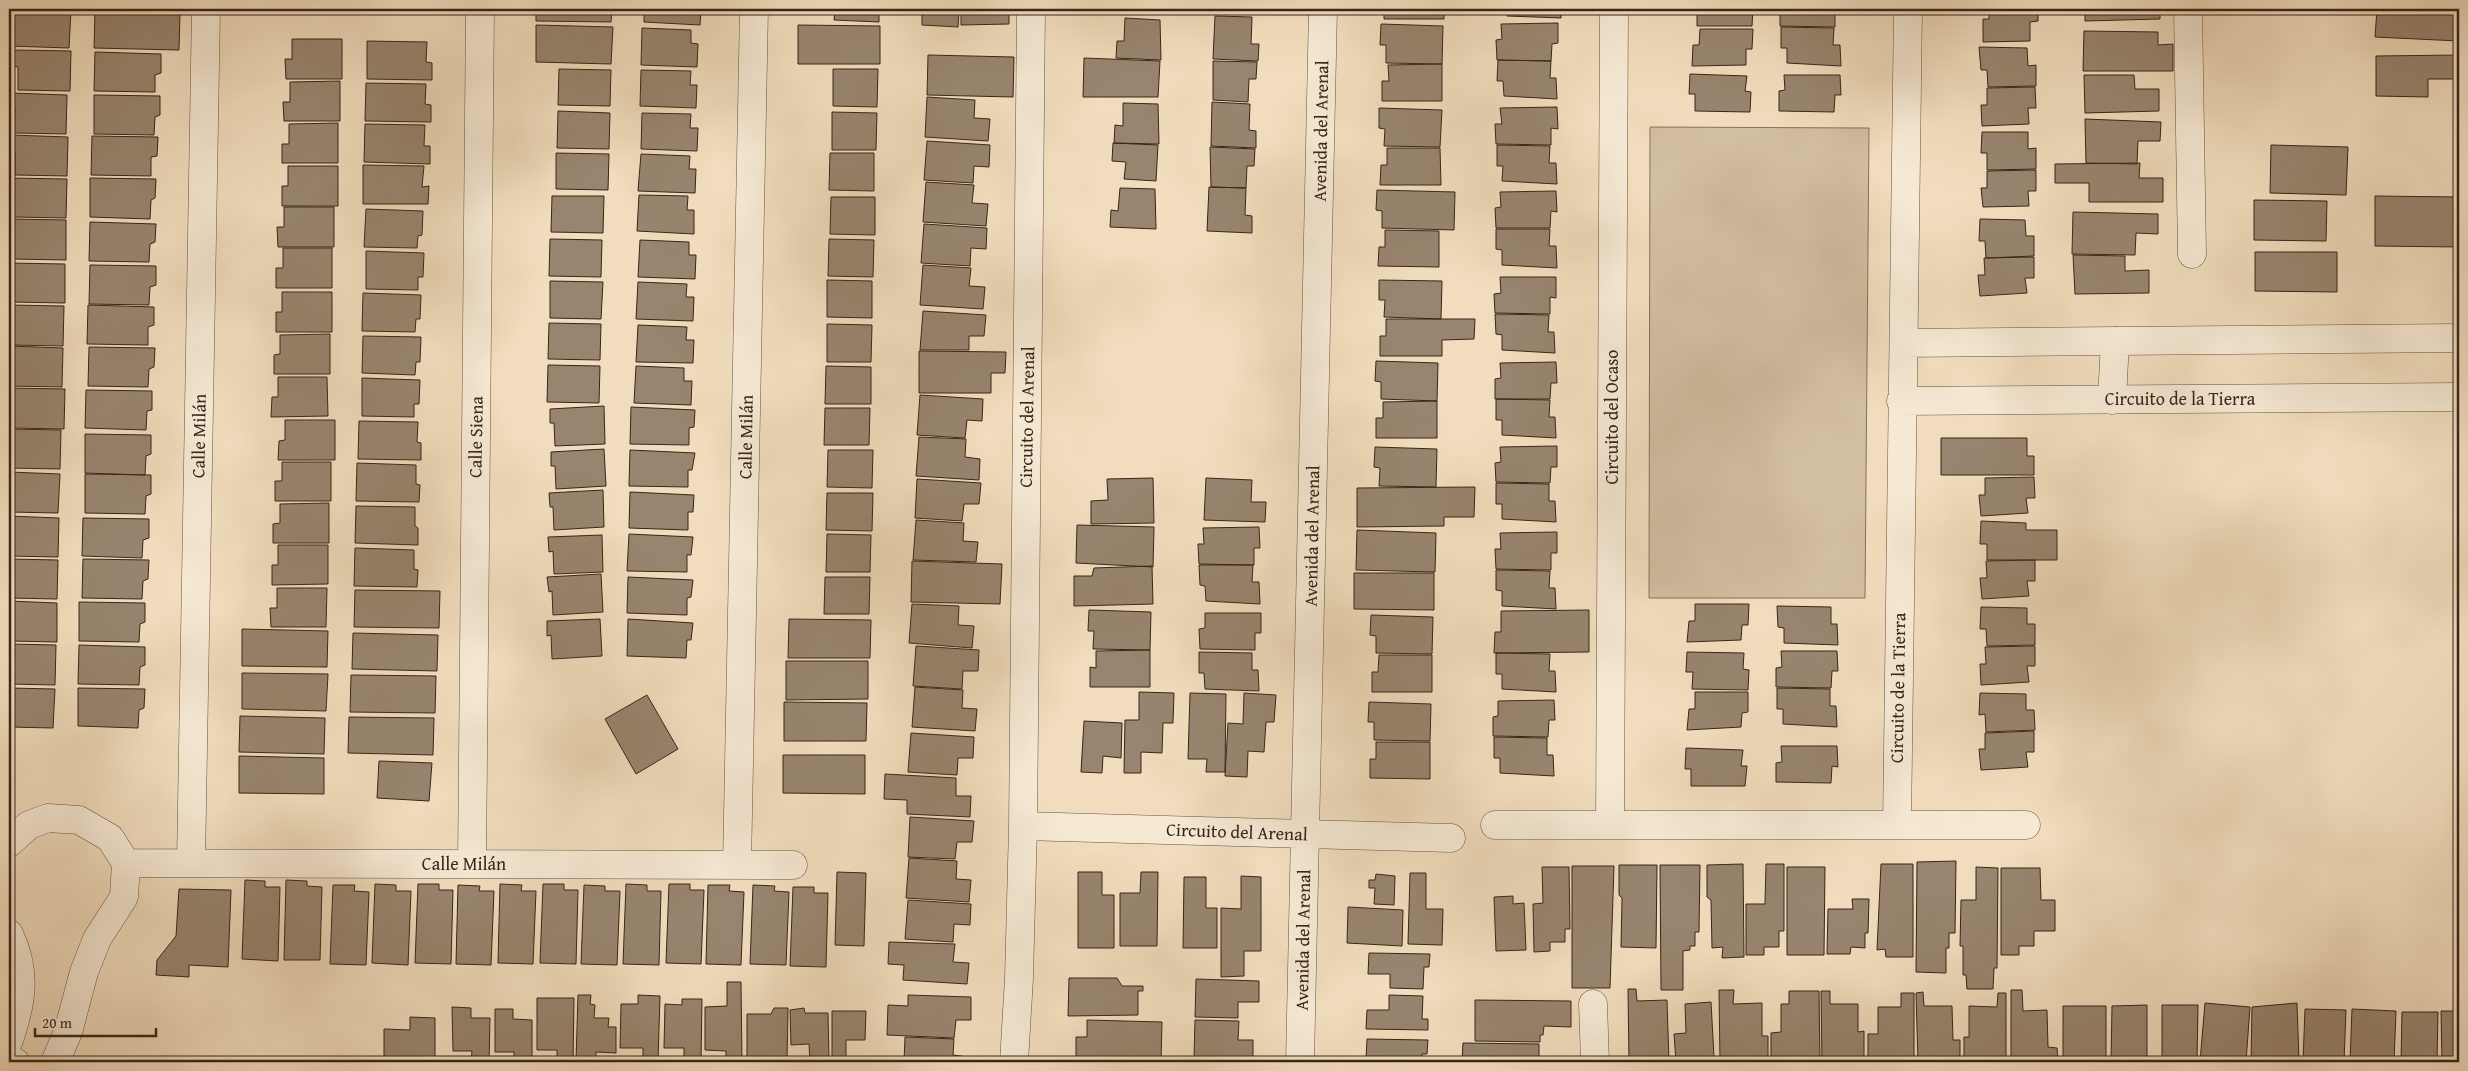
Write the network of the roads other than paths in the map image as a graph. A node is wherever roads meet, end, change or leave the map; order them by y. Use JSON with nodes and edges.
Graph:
{"nodes":[{"id":1,"x":206,"y":9,"type":"edge"},
{"id":2,"x":480,"y":9,"type":"edge"},
{"id":3,"x":754,"y":9,"type":"edge"},
{"id":4,"x":1030,"y":9,"type":"edge"},
{"id":5,"x":1323,"y":9,"type":"edge"},
{"id":6,"x":1614,"y":9,"type":"edge"},
{"id":7,"x":1908,"y":9,"type":"edge"},
{"id":8,"x":2188,"y":9,"type":"edge"},
{"id":9,"x":2192,"y":254,"type":"dead end"},
{"id":10,"x":2459,"y":338,"type":"edge"},
{"id":11,"x":2115,"y":341,"type":"junction"},
{"id":12,"x":1904,"y":343,"type":"junction"},
{"id":13,"x":2459,"y":397,"type":"edge"},
{"id":14,"x":2112,"y":400,"type":"junction"},
{"id":15,"x":1901,"y":401,"type":"junction"},
{"id":16,"x":1495,"y":825,"type":"dead end"},
{"id":17,"x":1610,"y":825,"type":"junction"},
{"id":18,"x":1897,"y":825,"type":"junction"},
{"id":19,"x":1022,"y":826,"type":"junction"},
{"id":20,"x":2026,"y":826,"type":"dead end"},
{"id":21,"x":1306,"y":834,"type":"junction"},
{"id":22,"x":1451,"y":838,"type":"dead end"},
{"id":23,"x":9,"y":843,"type":"edge"},
{"id":24,"x":126,"y":863,"type":"junction"},
{"id":25,"x":192,"y":863,"type":"junction"},
{"id":26,"x":472,"y":864,"type":"junction"},
{"id":27,"x":737,"y":865,"type":"junction"},
{"id":28,"x":793,"y":865,"type":"dead end"},
{"id":29,"x":9,"y":934,"type":"edge"},
{"id":30,"x":1593,"y":1004,"type":"dead end"},
{"id":31,"x":9,"y":1040,"type":"edge"},
{"id":32,"x":9,"y":1059,"type":"edge"},
{"id":33,"x":15,"y":1062,"type":"edge"},
{"id":34,"x":55,"y":1062,"type":"edge"},
{"id":35,"x":1014,"y":1062,"type":"edge"},
{"id":36,"x":1300,"y":1062,"type":"edge"},
{"id":37,"x":1595,"y":1062,"type":"edge"}],
"edges":[{"from":1,"to":25,"type":"street","name":"Calle Milán"},
{"from":2,"to":26,"type":"street","name":"Calle Siena"},
{"from":3,"to":27,"type":"street","name":"Calle Milán"},
{"from":4,"to":19,"type":"street","name":"Circuito del Arenal"},
{"from":5,"to":21,"type":"street","name":"Avenida del Arenal"},
{"from":6,"to":17,"type":"street","name":"Circuito del Ocaso"},
{"from":7,"to":12,"type":"street","name":"Circuito de la Tierra"},
{"from":8,"to":9,"type":"street"},
{"from":10,"to":11,"type":"street"},
{"from":11,"to":12,"type":"street"},
{"from":11,"to":14,"type":"street"},
{"from":12,"to":15,"type":"street","name":"Circuito de la Tierra"},
{"from":13,"to":14,"type":"street","name":"Circuito de la Tierra"},
{"from":14,"to":15,"type":"street","name":"Circuito de la Tierra"},
{"from":15,"to":18,"type":"street","name":"Circuito de la Tierra"},
{"from":16,"to":17,"type":"street"},
{"from":17,"to":18,"type":"street"},
{"from":18,"to":20,"type":"street"},
{"from":19,"to":21,"type":"street","name":"Circuito del Arenal"},
{"from":19,"to":35,"type":"street","name":"Circuito del Arenal"},
{"from":21,"to":22,"type":"street","name":"Circuito del Arenal"},
{"from":21,"to":36,"type":"street","name":"Avenida del Arenal"},
{"from":23,"to":24,"type":"street"},
{"from":24,"to":25,"type":"street","name":"Calle Milán"},
{"from":24,"to":34,"type":"street"},
{"from":25,"to":26,"type":"street","name":"Calle Milán"},
{"from":26,"to":27,"type":"street","name":"Calle Milán"},
{"from":27,"to":28,"type":"street","name":"Calle Milán"},
{"from":29,"to":31,"type":"street"},
{"from":30,"to":37,"type":"street"},
{"from":32,"to":33,"type":"street"}]}
